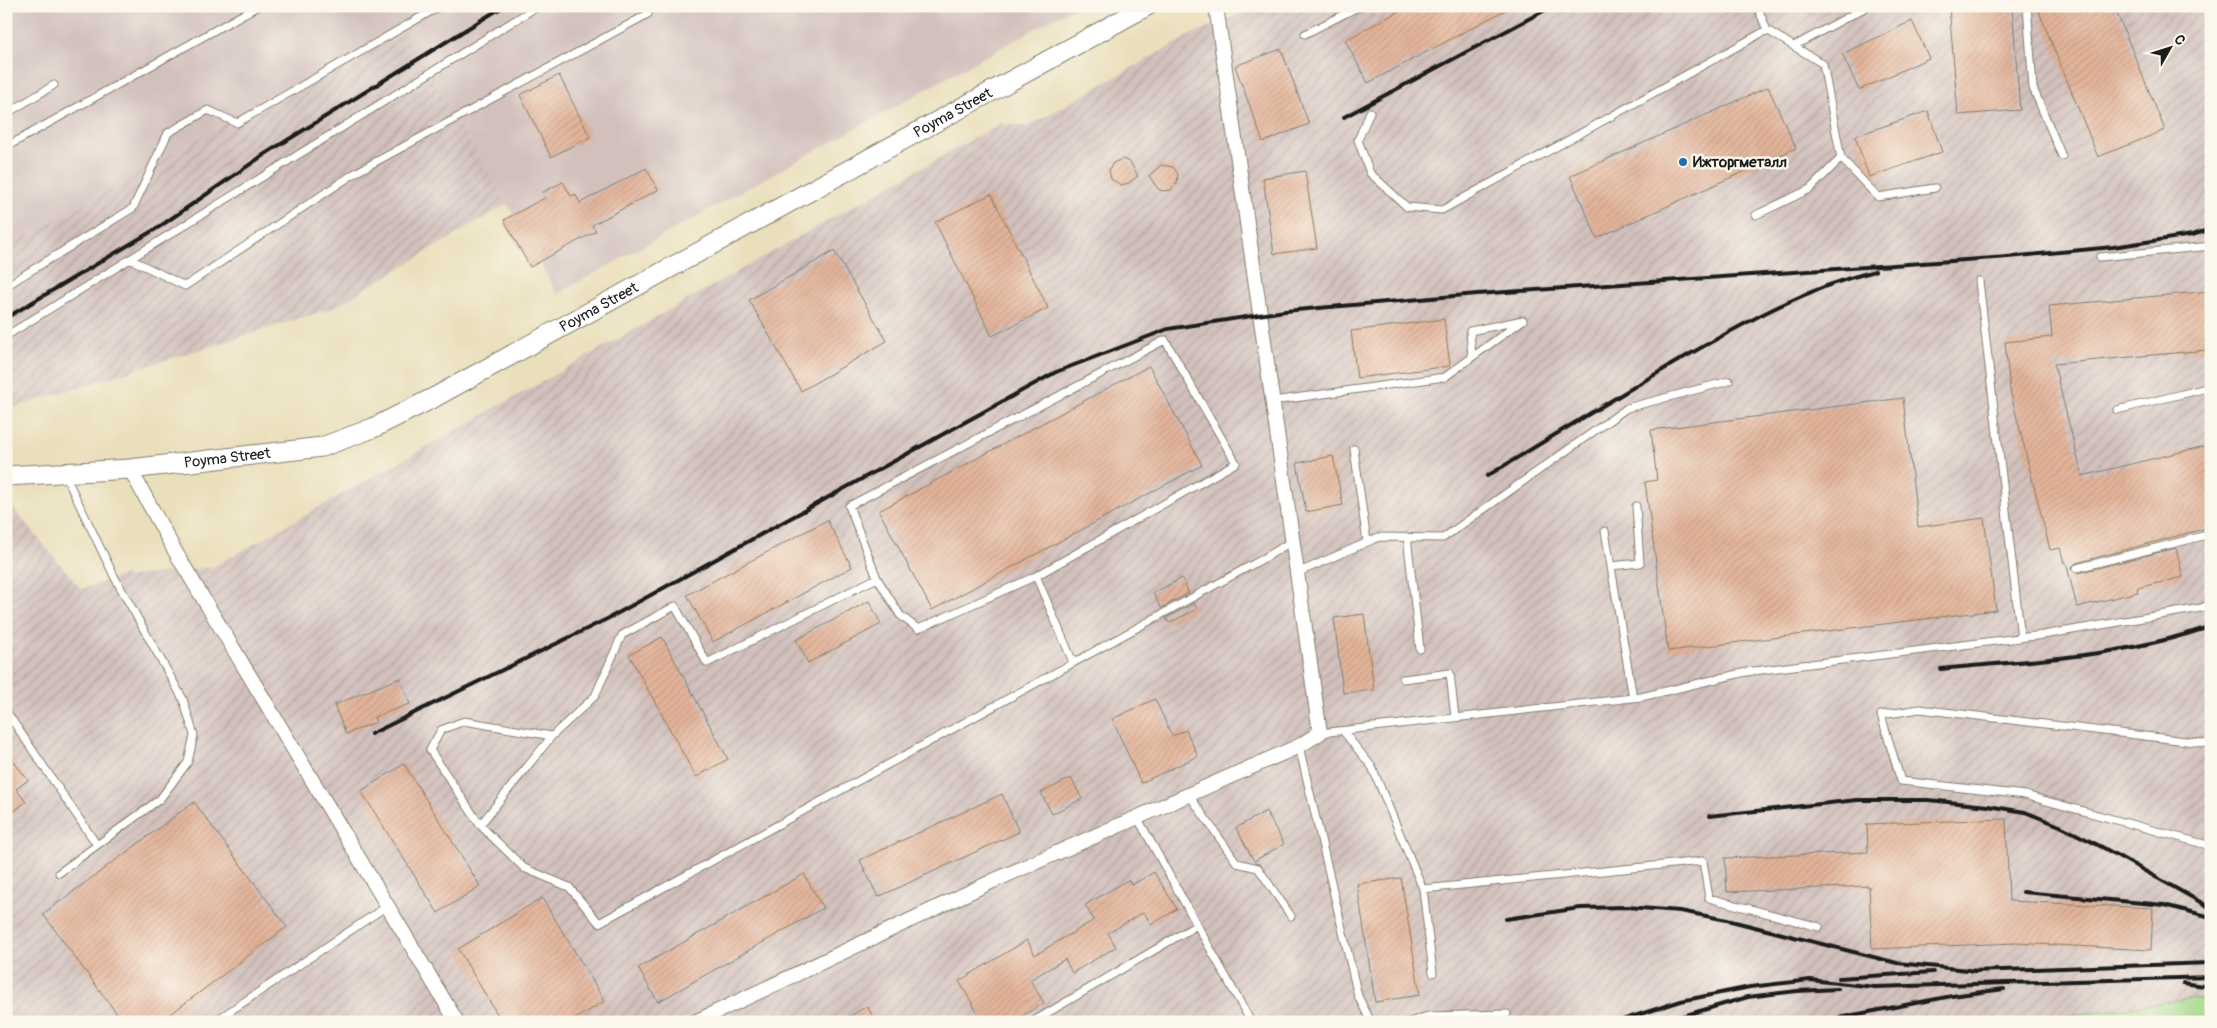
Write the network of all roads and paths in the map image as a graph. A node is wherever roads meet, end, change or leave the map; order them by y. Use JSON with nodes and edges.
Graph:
{"nodes":[{"id":1,"x":258,"y":6,"type":"edge"},
{"id":2,"x":440,"y":6,"type":"edge"},
{"id":3,"x":538,"y":6,"type":"edge"},
{"id":4,"x":1147,"y":6,"type":"edge"},
{"id":5,"x":1216,"y":6,"type":"edge"},
{"id":6,"x":1360,"y":6,"type":"edge"},
{"id":7,"x":1757,"y":6,"type":"edge"},
{"id":8,"x":1868,"y":6,"type":"edge"},
{"id":9,"x":2027,"y":6,"type":"edge"},
{"id":10,"x":648,"y":14,"type":"dead end"},
{"id":11,"x":1767,"y":30,"type":"junction"},
{"id":12,"x":1305,"y":34,"type":"dead end"},
{"id":13,"x":1794,"y":46,"type":"junction"},
{"id":14,"x":54,"y":85,"type":"dead end"},
{"id":15,"x":1370,"y":112,"type":"dead end"},
{"id":16,"x":6,"y":114,"type":"edge"},
{"id":17,"x":6,"y":147,"type":"edge"},
{"id":18,"x":2062,"y":156,"type":"dead end"},
{"id":19,"x":1841,"y":158,"type":"junction"},
{"id":20,"x":1935,"y":188,"type":"dead end"},
{"id":21,"x":1756,"y":215,"type":"dead end"},
{"id":22,"x":2211,"y":246,"type":"edge"},
{"id":23,"x":2100,"y":256,"type":"dead end"},
{"id":24,"x":130,"y":259,"type":"junction"},
{"id":25,"x":1979,"y":281,"type":"dead end"},
{"id":26,"x":6,"y":286,"type":"edge"},
{"id":27,"x":6,"y":336,"type":"edge"},
{"id":28,"x":1472,"y":357,"type":"junction"},
{"id":29,"x":1729,"y":381,"type":"dead end"},
{"id":30,"x":2211,"y":387,"type":"edge"},
{"id":31,"x":1273,"y":401,"type":"junction"},
{"id":32,"x":2117,"y":410,"type":"dead end"},
{"id":33,"x":1354,"y":449,"type":"dead end"},
{"id":34,"x":130,"y":469,"type":"junction"},
{"id":35,"x":64,"y":472,"type":"junction"},
{"id":36,"x":6,"y":476,"type":"edge"},
{"id":37,"x":1636,"y":506,"type":"dead end"},
{"id":38,"x":1605,"y":531,"type":"dead end"},
{"id":39,"x":2211,"y":534,"type":"edge"},
{"id":40,"x":1407,"y":537,"type":"junction"},
{"id":41,"x":1293,"y":541,"type":"junction"},
{"id":42,"x":1367,"y":542,"type":"junction"},
{"id":43,"x":1611,"y":566,"type":"junction"},
{"id":44,"x":2077,"y":568,"type":"dead end"},
{"id":45,"x":1297,"y":573,"type":"junction"},
{"id":46,"x":1036,"y":576,"type":"junction"},
{"id":47,"x":877,"y":578,"type":"junction"},
{"id":48,"x":2211,"y":604,"type":"edge"},
{"id":49,"x":2021,"y":638,"type":"junction"},
{"id":50,"x":1420,"y":649,"type":"dead end"},
{"id":51,"x":1073,"y":662,"type":"junction"},
{"id":52,"x":1403,"y":679,"type":"dead end"},
{"id":53,"x":1633,"y":698,"type":"junction"},
{"id":54,"x":6,"y":711,"type":"edge"},
{"id":55,"x":1455,"y":718,"type":"junction"},
{"id":56,"x":1343,"y":731,"type":"junction"},
{"id":57,"x":1320,"y":733,"type":"junction"},
{"id":58,"x":552,"y":736,"type":"junction"},
{"id":59,"x":2211,"y":744,"type":"edge"},
{"id":60,"x":1299,"y":746,"type":"junction"},
{"id":61,"x":1189,"y":794,"type":"junction"},
{"id":62,"x":1137,"y":818,"type":"junction"},
{"id":63,"x":480,"y":825,"type":"junction"},
{"id":64,"x":97,"y":845,"type":"junction"},
{"id":65,"x":2211,"y":846,"type":"edge"},
{"id":66,"x":59,"y":873,"type":"dead end"},
{"id":67,"x":1423,"y":889,"type":"junction"},
{"id":68,"x":387,"y":906,"type":"junction"},
{"id":69,"x":1291,"y":916,"type":"dead end"},
{"id":70,"x":1197,"y":925,"type":"junction"},
{"id":71,"x":1819,"y":927,"type":"dead end"},
{"id":72,"x":1433,"y":973,"type":"dead end"},
{"id":73,"x":1507,"y":1014,"type":"dead end"},
{"id":74,"x":214,"y":1022,"type":"edge"},
{"id":75,"x":457,"y":1022,"type":"edge"},
{"id":76,"x":695,"y":1022,"type":"edge"},
{"id":77,"x":1032,"y":1022,"type":"edge"},
{"id":78,"x":1251,"y":1022,"type":"edge"},
{"id":79,"x":1370,"y":1022,"type":"edge"},
{"id":80,"x":1409,"y":1022,"type":"edge"}],
"edges":[{"from":1,"to":17,"type":"lane"},
{"from":2,"to":26,"type":"lane"},
{"from":3,"to":24,"type":"lane"},
{"from":4,"to":34,"type":"main road","name":"Poyma Street"},
{"from":5,"to":31,"type":"street"},
{"from":6,"to":12,"type":"lane"},
{"from":7,"to":11,"type":"lane"},
{"from":8,"to":13,"type":"lane"},
{"from":9,"to":18,"type":"lane"},
{"from":10,"to":24,"type":"lane"},
{"from":11,"to":13,"type":"lane"},
{"from":11,"to":15,"type":"lane"},
{"from":13,"to":19,"type":"lane"},
{"from":14,"to":16,"type":"lane"},
{"from":19,"to":20,"type":"lane"},
{"from":19,"to":21,"type":"lane"},
{"from":22,"to":23,"type":"lane"},
{"from":24,"to":27,"type":"lane"},
{"from":25,"to":49,"type":"lane"},
{"from":28,"to":28,"type":"lane"},
{"from":28,"to":31,"type":"lane"},
{"from":29,"to":40,"type":"lane"},
{"from":30,"to":32,"type":"lane"},
{"from":31,"to":41,"type":"street"},
{"from":33,"to":42,"type":"lane"},
{"from":34,"to":35,"type":"main road","name":"Poyma Street"},
{"from":34,"to":68,"type":"street"},
{"from":35,"to":36,"type":"main road","name":"Poyma Street"},
{"from":35,"to":64,"type":"lane"},
{"from":37,"to":43,"type":"lane"},
{"from":38,"to":43,"type":"lane"},
{"from":39,"to":44,"type":"lane"},
{"from":40,"to":42,"type":"lane"},
{"from":40,"to":50,"type":"lane"},
{"from":41,"to":45,"type":"street"},
{"from":41,"to":51,"type":"lane"},
{"from":42,"to":45,"type":"lane"},
{"from":43,"to":53,"type":"lane"},
{"from":45,"to":57,"type":"street"},
{"from":46,"to":47,"type":"lane"},
{"from":46,"to":47,"type":"lane"},
{"from":46,"to":51,"type":"lane"},
{"from":47,"to":58,"type":"lane"},
{"from":48,"to":49,"type":"lane"},
{"from":49,"to":53,"type":"lane"},
{"from":51,"to":63,"type":"lane"},
{"from":52,"to":55,"type":"lane"},
{"from":53,"to":55,"type":"lane"},
{"from":54,"to":64,"type":"lane"},
{"from":55,"to":56,"type":"lane"},
{"from":56,"to":57,"type":"lane"},
{"from":56,"to":67,"type":"lane"},
{"from":57,"to":60,"type":"street"},
{"from":58,"to":63,"type":"lane"},
{"from":58,"to":63,"type":"lane"},
{"from":59,"to":65,"type":"lane"},
{"from":60,"to":61,"type":"street"},
{"from":60,"to":79,"type":"lane"},
{"from":61,"to":62,"type":"street"},
{"from":61,"to":69,"type":"lane"},
{"from":62,"to":70,"type":"lane"},
{"from":62,"to":76,"type":"street"},
{"from":64,"to":66,"type":"lane"},
{"from":67,"to":71,"type":"lane"},
{"from":67,"to":72,"type":"lane"},
{"from":68,"to":74,"type":"lane"},
{"from":68,"to":75,"type":"street"},
{"from":70,"to":77,"type":"lane"},
{"from":70,"to":78,"type":"lane"},
{"from":73,"to":80,"type":"lane"}]}
